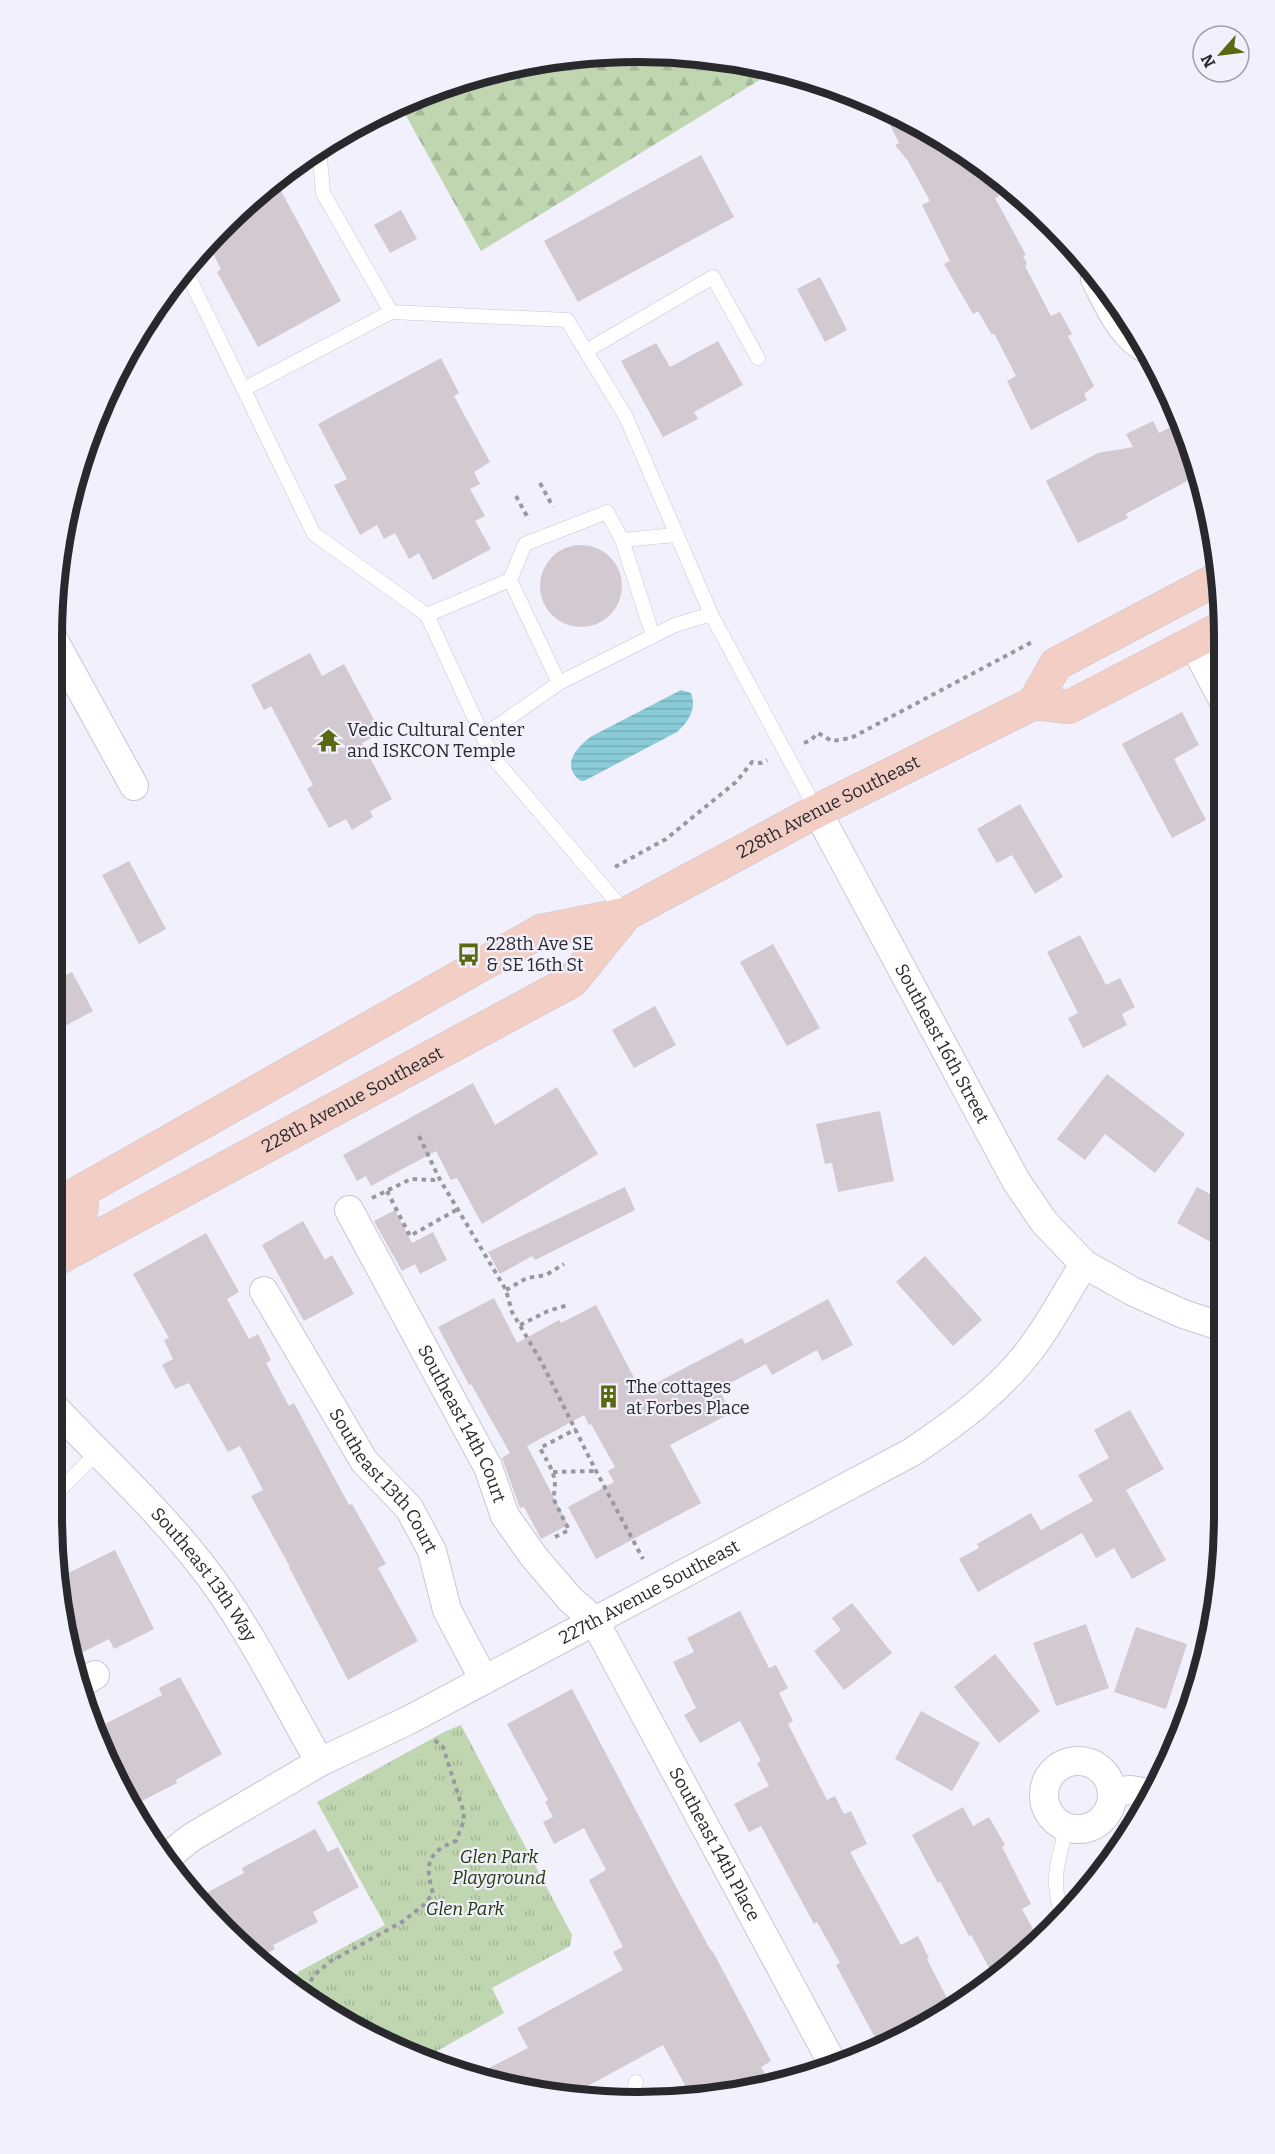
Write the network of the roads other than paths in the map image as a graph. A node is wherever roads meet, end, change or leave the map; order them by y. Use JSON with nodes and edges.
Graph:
{"nodes":[{"id":1,"x":320,"y":157,"type":"edge"},
{"id":2,"x":189,"y":277,"type":"edge"},
{"id":3,"x":1111,"y":310,"type":"edge"},
{"id":4,"x":390,"y":312,"type":"junction"},
{"id":5,"x":1124,"y":330,"type":"edge"},
{"id":6,"x":586,"y":351,"type":"junction"},
{"id":7,"x":758,"y":358,"type":"dead end"},
{"id":8,"x":244,"y":389,"type":"junction"},
{"id":9,"x":676,"y":535,"type":"junction"},
{"id":10,"x":622,"y":540,"type":"junction"},
{"id":11,"x":510,"y":580,"type":"junction"},
{"id":12,"x":1211,"y":582,"type":"edge"},
{"id":13,"x":711,"y":614,"type":"junction"},
{"id":14,"x":427,"y":615,"type":"junction"},
{"id":15,"x":1214,"y":632,"type":"edge"},
{"id":16,"x":653,"y":636,"type":"junction"},
{"id":17,"x":1193,"y":643,"type":"junction"},
{"id":18,"x":62,"y":656,"type":"edge"},
{"id":19,"x":559,"y":683,"type":"junction"},
{"id":20,"x":1214,"y":683,"type":"edge"},
{"id":21,"x":1034,"y":703,"type":"junction"},
{"id":22,"x":483,"y":736,"type":"junction"},
{"id":23,"x":134,"y":786,"type":"dead end"},
{"id":24,"x":817,"y":810,"type":"junction"},
{"id":25,"x":626,"y":914,"type":"junction"},
{"id":26,"x":82,"y":1190,"type":"junction"},
{"id":27,"x":62,"y":1202,"type":"edge"},
{"id":28,"x":350,"y":1210,"type":"road end"},
{"id":29,"x":62,"y":1229,"type":"edge"},
{"id":30,"x":62,"y":1256,"type":"edge"},
{"id":31,"x":1084,"y":1264,"type":"junction"},
{"id":32,"x":264,"y":1291,"type":"dead end"},
{"id":33,"x":1214,"y":1324,"type":"edge"},
{"id":34,"x":62,"y":1416,"type":"edge"},
{"id":35,"x":97,"y":1453,"type":"junction"},
{"id":36,"x":62,"y":1488,"type":"edge"},
{"id":37,"x":594,"y":1620,"type":"junction"},
{"id":38,"x":484,"y":1680,"type":"junction"},
{"id":39,"x":321,"y":1762,"type":"junction"},
{"id":40,"x":1112,"y":1792,"type":"junction"},
{"id":41,"x":1143,"y":1792,"type":"edge"},
{"id":42,"x":1067,"y":1827,"type":"junction"},
{"id":43,"x":171,"y":1854,"type":"edge"},
{"id":44,"x":1060,"y":1908,"type":"edge"},
{"id":45,"x":830,"y":2059,"type":"edge"},
{"id":46,"x":636,"y":2082,"type":"dead end"},
{"id":47,"x":634,"y":2092,"type":"edge"}],
"edges":[{"from":1,"to":4,"type":"lane"},
{"from":2,"to":8,"type":"lane"},
{"from":3,"to":5,"type":"street"},
{"from":4,"to":6,"type":"lane"},
{"from":4,"to":8,"type":"lane"},
{"from":6,"to":7,"type":"lane"},
{"from":6,"to":9,"type":"lane"},
{"from":8,"to":14,"type":"lane"},
{"from":9,"to":10,"type":"lane"},
{"from":9,"to":13,"type":"lane"},
{"from":10,"to":11,"type":"lane"},
{"from":10,"to":16,"type":"lane"},
{"from":11,"to":14,"type":"lane"},
{"from":11,"to":19,"type":"lane"},
{"from":12,"to":21,"type":"main road"},
{"from":13,"to":16,"type":"lane"},
{"from":13,"to":24,"type":"lane"},
{"from":14,"to":22,"type":"lane"},
{"from":15,"to":17,"type":"main road"},
{"from":16,"to":19,"type":"lane"},
{"from":17,"to":20,"type":"street"},
{"from":17,"to":21,"type":"main road"},
{"from":18,"to":23,"type":"street"},
{"from":19,"to":22,"type":"lane"},
{"from":21,"to":24,"type":"main road","name":"228th Avenue Southeast"},
{"from":22,"to":25,"type":"lane"},
{"from":24,"to":25,"type":"main road","name":"228th Avenue Southeast"},
{"from":24,"to":31,"type":"street","name":"Southeast 16th Street"},
{"from":25,"to":26,"type":"main road","name":"228th Avenue Southeast"},
{"from":25,"to":30,"type":"main road","name":"228th Avenue Southeast"},
{"from":26,"to":27,"type":"main road","name":"228th Avenue Southeast"},
{"from":26,"to":29,"type":"main road"},
{"from":28,"to":37,"type":"street","name":"Southeast 14th Court"},
{"from":31,"to":33,"type":"street","name":"Southeast 16th Street"},
{"from":31,"to":37,"type":"street","name":"227th Avenue Southeast"},
{"from":32,"to":38,"type":"street","name":"Southeast 13th Court"},
{"from":34,"to":35,"type":"street","name":"Southeast 13th Way"},
{"from":35,"to":36,"type":"lane"},
{"from":35,"to":39,"type":"street","name":"Southeast 13th Way"},
{"from":37,"to":38,"type":"street","name":"227th Avenue Southeast"},
{"from":37,"to":45,"type":"street","name":"Southeast 14th Place"},
{"from":38,"to":39,"type":"street","name":"227th Avenue Southeast"},
{"from":39,"to":43,"type":"street","name":"227th Avenue Southeast"},
{"from":40,"to":41,"type":"street"},
{"from":40,"to":42,"type":"street"},
{"from":40,"to":42,"type":"street"},
{"from":42,"to":44,"type":"lane"},
{"from":46,"to":47,"type":"lane"}]}
